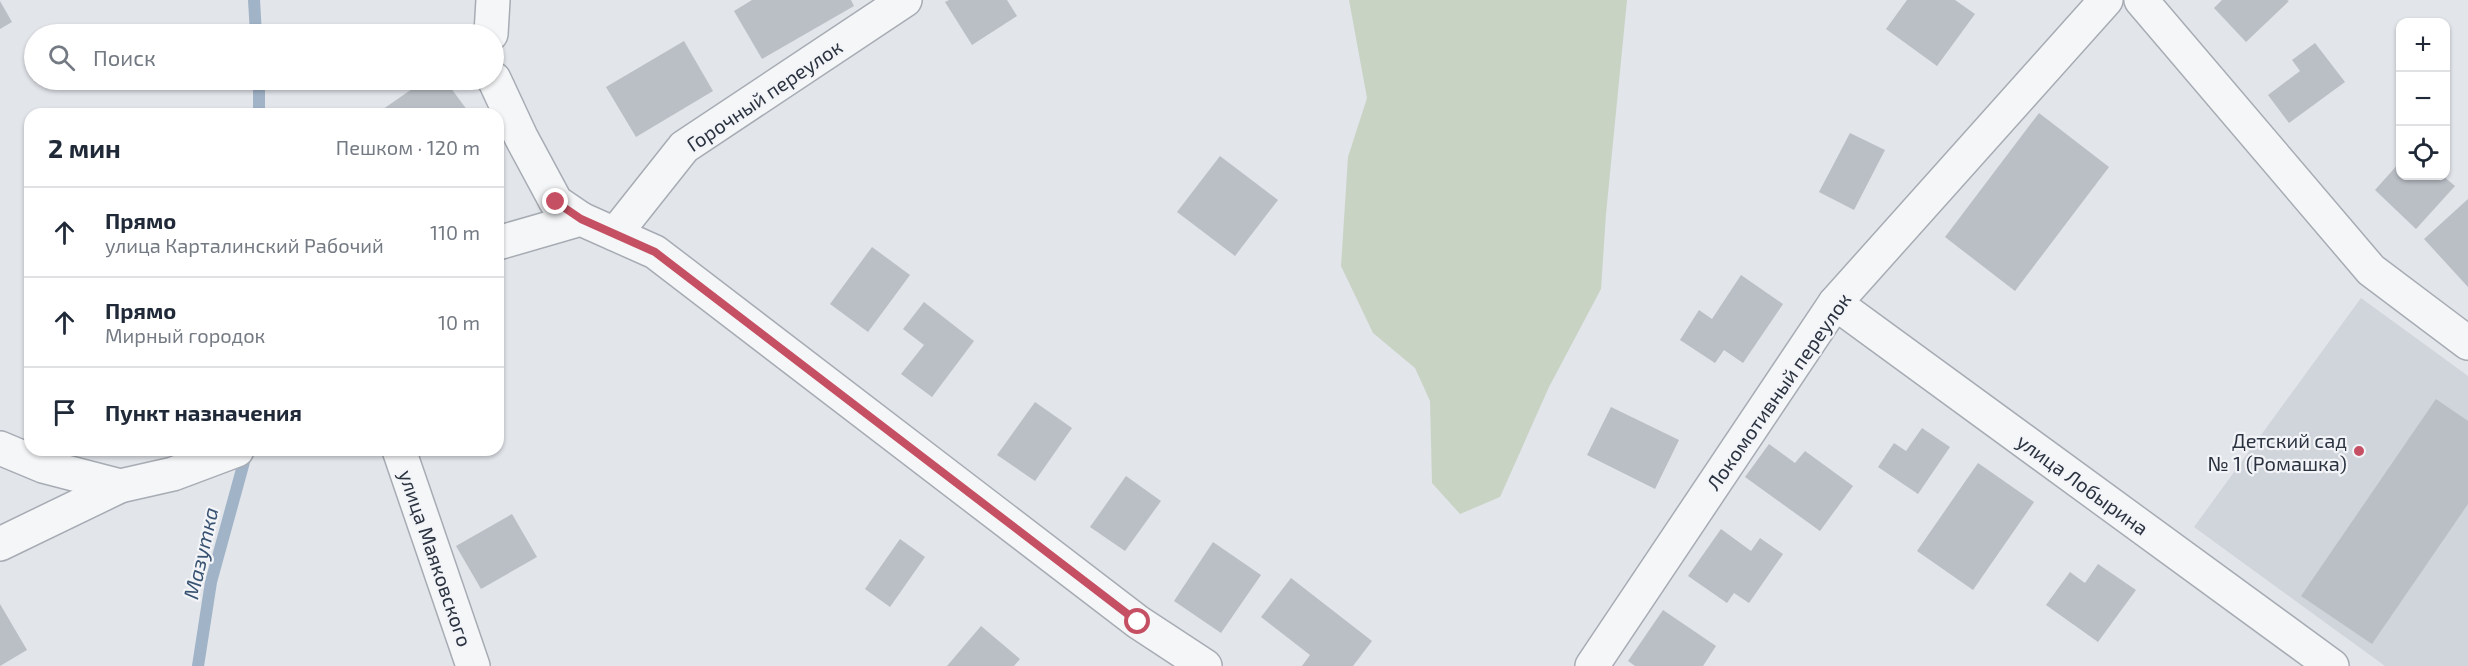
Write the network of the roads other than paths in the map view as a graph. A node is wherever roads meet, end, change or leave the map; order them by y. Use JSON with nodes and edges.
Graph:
{"nodes":[{"id":1,"x":493,"y":0,"type":"edge"},
{"id":2,"x":905,"y":0,"type":"edge"},
{"id":3,"x":2106,"y":0,"type":"edge"},
{"id":4,"x":2141,"y":0,"type":"edge"},
{"id":5,"x":492,"y":24,"type":"edge"},
{"id":6,"x":499,"y":90,"type":"edge"},
{"id":7,"x":581,"y":219,"type":"junction"},
{"id":8,"x":615,"y":234,"type":"junction"},
{"id":9,"x":504,"y":240,"type":"edge"},
{"id":10,"x":1835,"y":303,"type":"junction"},
{"id":11,"x":2468,"y":343,"type":"edge"},
{"id":12,"x":0,"y":448,"type":"edge"},
{"id":13,"x":221,"y":456,"type":"edge"},
{"id":14,"x":401,"y":456,"type":"edge"},
{"id":15,"x":120,"y":486,"type":"junction"},
{"id":16,"x":0,"y":544,"type":"edge"},
{"id":17,"x":473,"y":666,"type":"edge"},
{"id":18,"x":1205,"y":666,"type":"edge"},
{"id":19,"x":1592,"y":666,"type":"edge"},
{"id":20,"x":2332,"y":666,"type":"edge"}],
"edges":[{"from":1,"to":5,"type":"street"},
{"from":2,"to":8,"type":"street","name":"Горочный переулок"},
{"from":3,"to":10,"type":"street","name":"Локомотивный переулок"},
{"from":4,"to":11,"type":"street"},
{"from":6,"to":7,"type":"street"},
{"from":7,"to":8,"type":"street"},
{"from":7,"to":9,"type":"street"},
{"from":8,"to":18,"type":"street"},
{"from":10,"to":19,"type":"street","name":"Локомотивный переулок"},
{"from":10,"to":20,"type":"street","name":"улица Лобырина"},
{"from":12,"to":15,"type":"street"},
{"from":13,"to":15,"type":"street"},
{"from":14,"to":17,"type":"street","name":"улица Маяковского"},
{"from":15,"to":16,"type":"street"}]}
